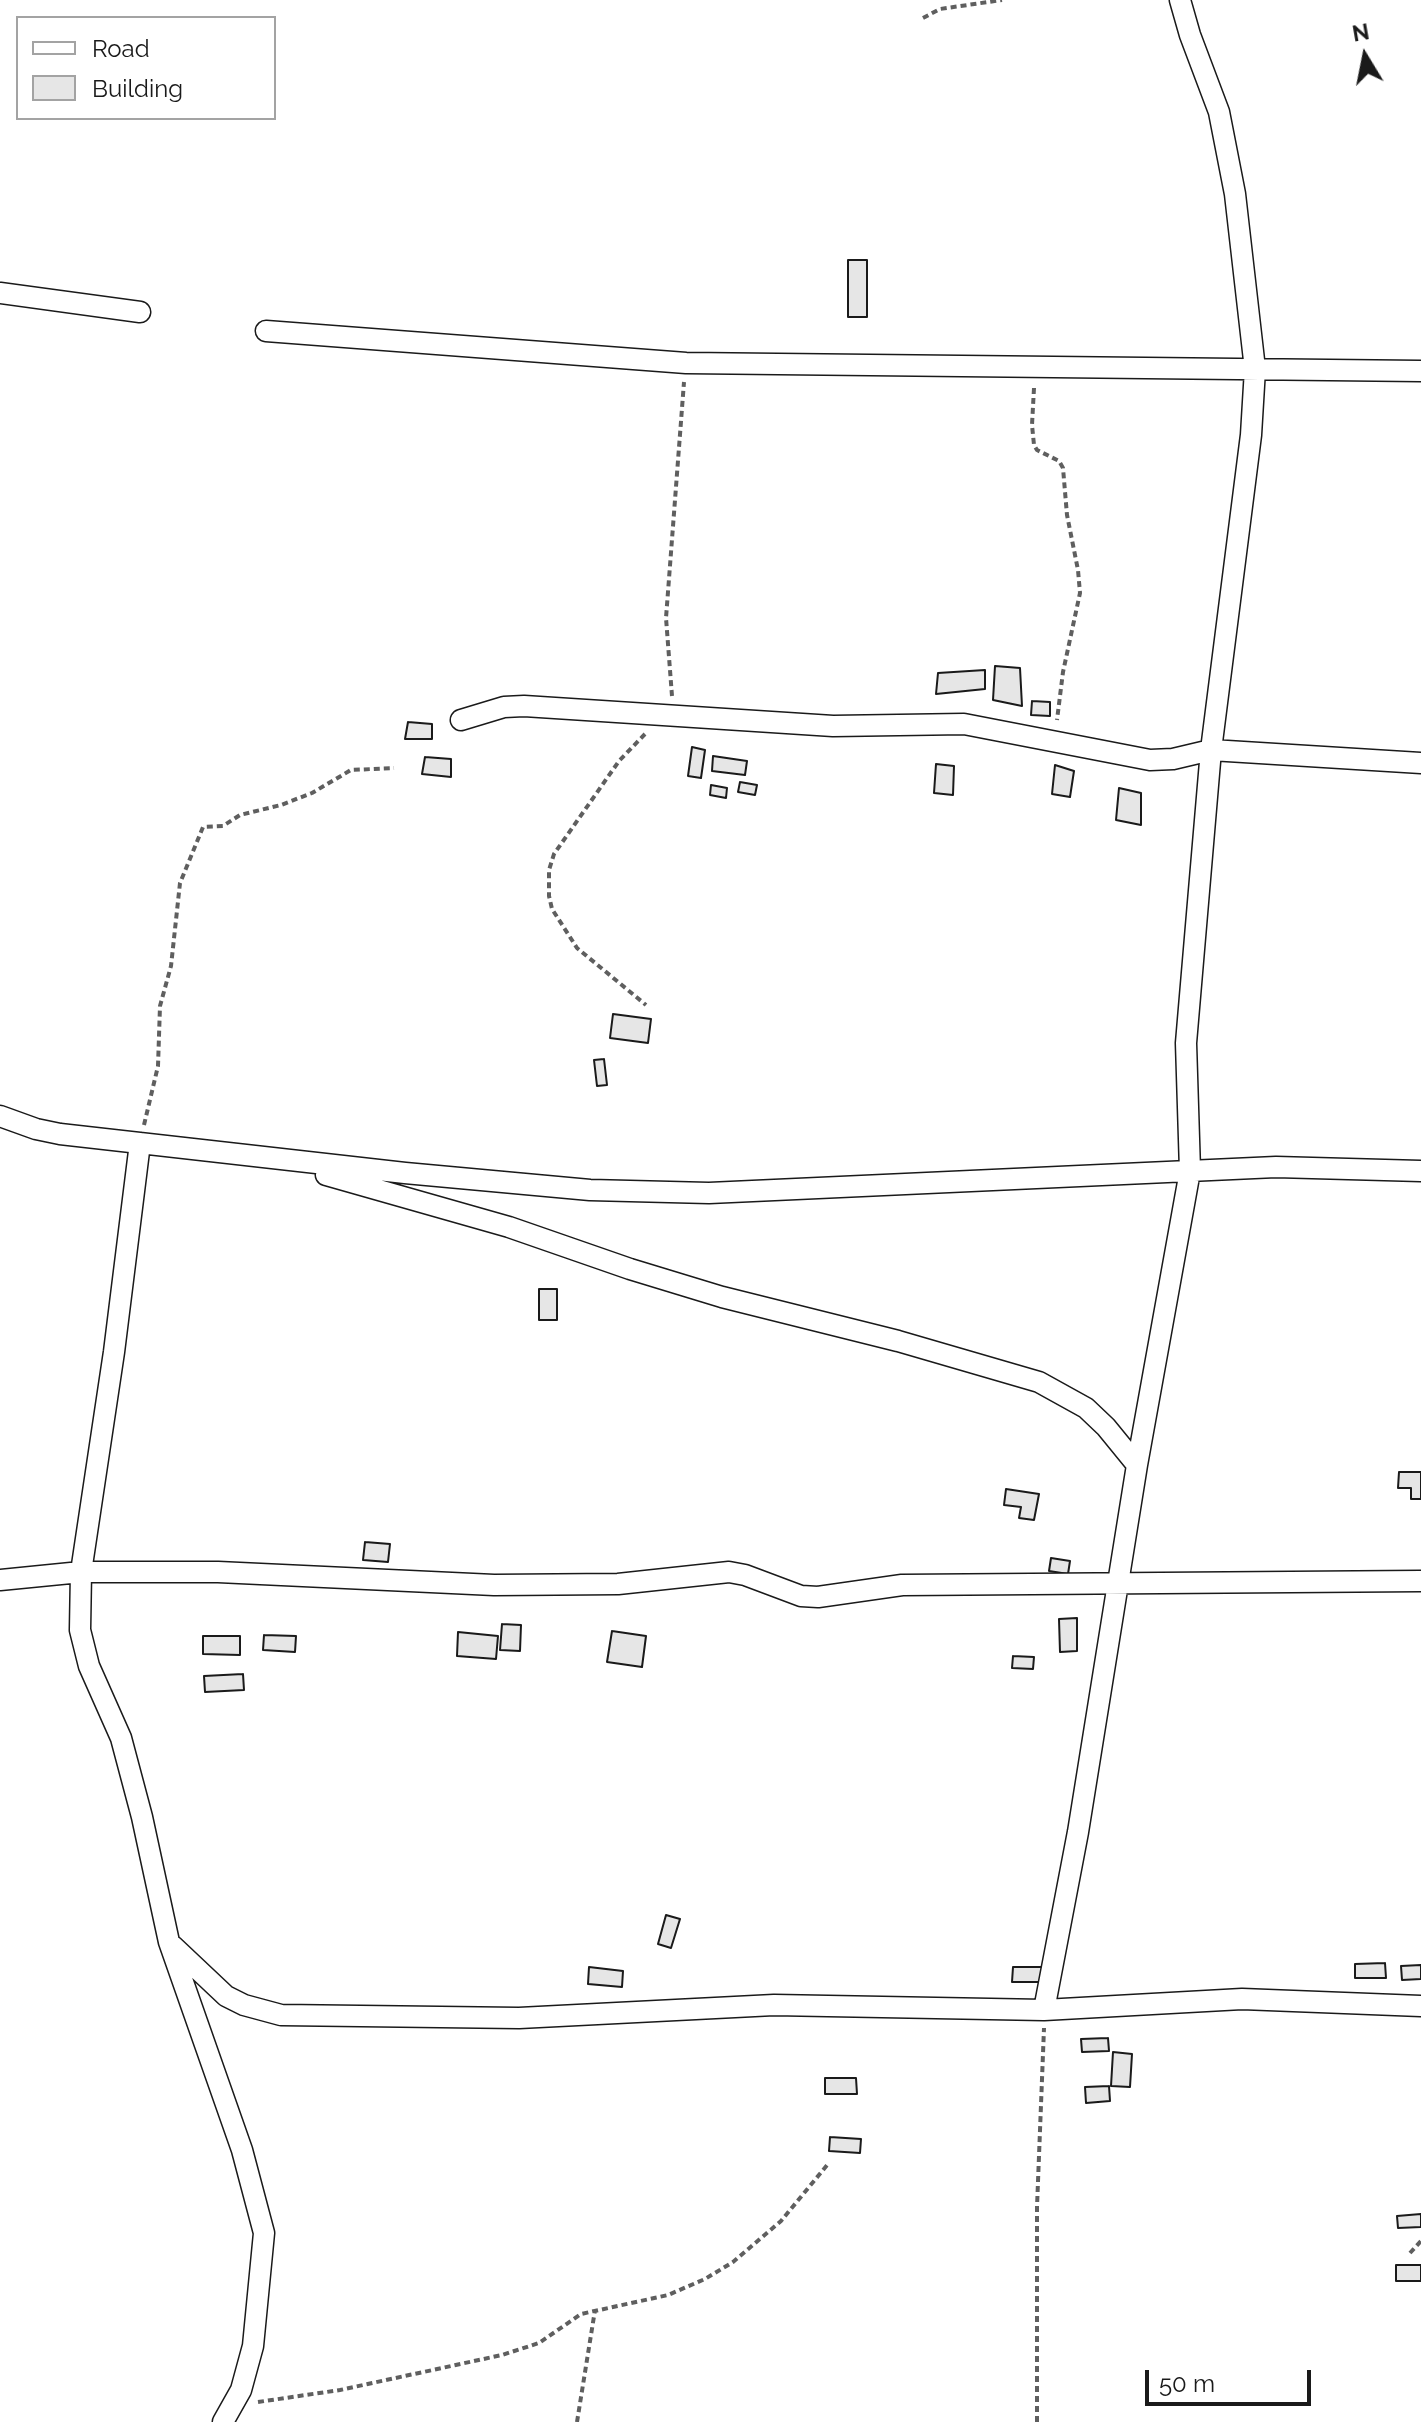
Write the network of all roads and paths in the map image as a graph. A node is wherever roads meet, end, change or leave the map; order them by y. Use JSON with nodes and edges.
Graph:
{"nodes":[{"id":1,"x":1002,"y":0,"type":"edge"},
{"id":2,"x":1180,"y":0,"type":"edge"},
{"id":3,"x":923,"y":18,"type":"dead end"},
{"id":4,"x":0,"y":293,"type":"edge"},
{"id":5,"x":140,"y":312,"type":"dead end"},
{"id":6,"x":266,"y":331,"type":"dead end"},
{"id":7,"x":686,"y":363,"type":"junction"},
{"id":8,"x":1041,"y":367,"type":"junction"},
{"id":9,"x":1255,"y":369,"type":"junction"},
{"id":10,"x":1421,"y":371,"type":"edge"},
{"id":11,"x":668,"y":715,"type":"junction"},
{"id":12,"x":461,"y":720,"type":"dead end"},
{"id":13,"x":1054,"y":741,"type":"junction"},
{"id":14,"x":1211,"y":750,"type":"junction"},
{"id":15,"x":1421,"y":763,"type":"edge"},
{"id":16,"x":394,"y":768,"type":"dead end"},
{"id":17,"x":646,"y":1005,"type":"dead end"},
{"id":18,"x":0,"y":1116,"type":"edge"},
{"id":19,"x":140,"y":1143,"type":"junction"},
{"id":20,"x":165,"y":1145,"type":"junction"},
{"id":21,"x":1190,"y":1171,"type":"junction"},
{"id":22,"x":1421,"y":1171,"type":"edge"},
{"id":23,"x":1137,"y":1465,"type":"junction"},
{"id":24,"x":81,"y":1572,"type":"junction"},
{"id":25,"x":0,"y":1580,"type":"edge"},
{"id":26,"x":1421,"y":1581,"type":"edge"},
{"id":27,"x":1119,"y":1584,"type":"junction"},
{"id":28,"x":169,"y":1942,"type":"junction"},
{"id":29,"x":1421,"y":2006,"type":"edge"},
{"id":30,"x":1044,"y":2010,"type":"junction"},
{"id":31,"x":828,"y":2164,"type":"dead end"},
{"id":32,"x":1421,"y":2241,"type":"edge"},
{"id":33,"x":1410,"y":2253,"type":"dead end"},
{"id":34,"x":595,"y":2310,"type":"junction"},
{"id":35,"x":227,"y":2414,"type":"edge"},
{"id":36,"x":577,"y":2422,"type":"edge"},
{"id":37,"x":1037,"y":2422,"type":"edge"}],
"edges":[{"from":1,"to":3,"type":"path"},
{"from":2,"to":9,"type":"street"},
{"from":4,"to":5,"type":"street"},
{"from":6,"to":7,"type":"street"},
{"from":7,"to":8,"type":"street"},
{"from":7,"to":11,"type":"path"},
{"from":8,"to":9,"type":"street"},
{"from":8,"to":13,"type":"path"},
{"from":9,"to":10,"type":"street"},
{"from":9,"to":14,"type":"street"},
{"from":11,"to":12,"type":"street"},
{"from":11,"to":13,"type":"street"},
{"from":11,"to":17,"type":"path"},
{"from":13,"to":14,"type":"street"},
{"from":14,"to":15,"type":"street"},
{"from":14,"to":21,"type":"street"},
{"from":16,"to":19,"type":"path"},
{"from":18,"to":19,"type":"street"},
{"from":19,"to":20,"type":"street"},
{"from":19,"to":24,"type":"street"},
{"from":20,"to":21,"type":"street"},
{"from":20,"to":23,"type":"street"},
{"from":21,"to":22,"type":"street"},
{"from":21,"to":23,"type":"street"},
{"from":23,"to":27,"type":"street"},
{"from":24,"to":25,"type":"street"},
{"from":24,"to":27,"type":"street"},
{"from":24,"to":28,"type":"street"},
{"from":26,"to":27,"type":"street"},
{"from":27,"to":30,"type":"street"},
{"from":28,"to":30,"type":"street"},
{"from":28,"to":35,"type":"street"},
{"from":29,"to":30,"type":"street"},
{"from":30,"to":37,"type":"path"},
{"from":31,"to":34,"type":"path"},
{"from":32,"to":33,"type":"path"},
{"from":34,"to":35,"type":"path"},
{"from":34,"to":36,"type":"path"}]}
